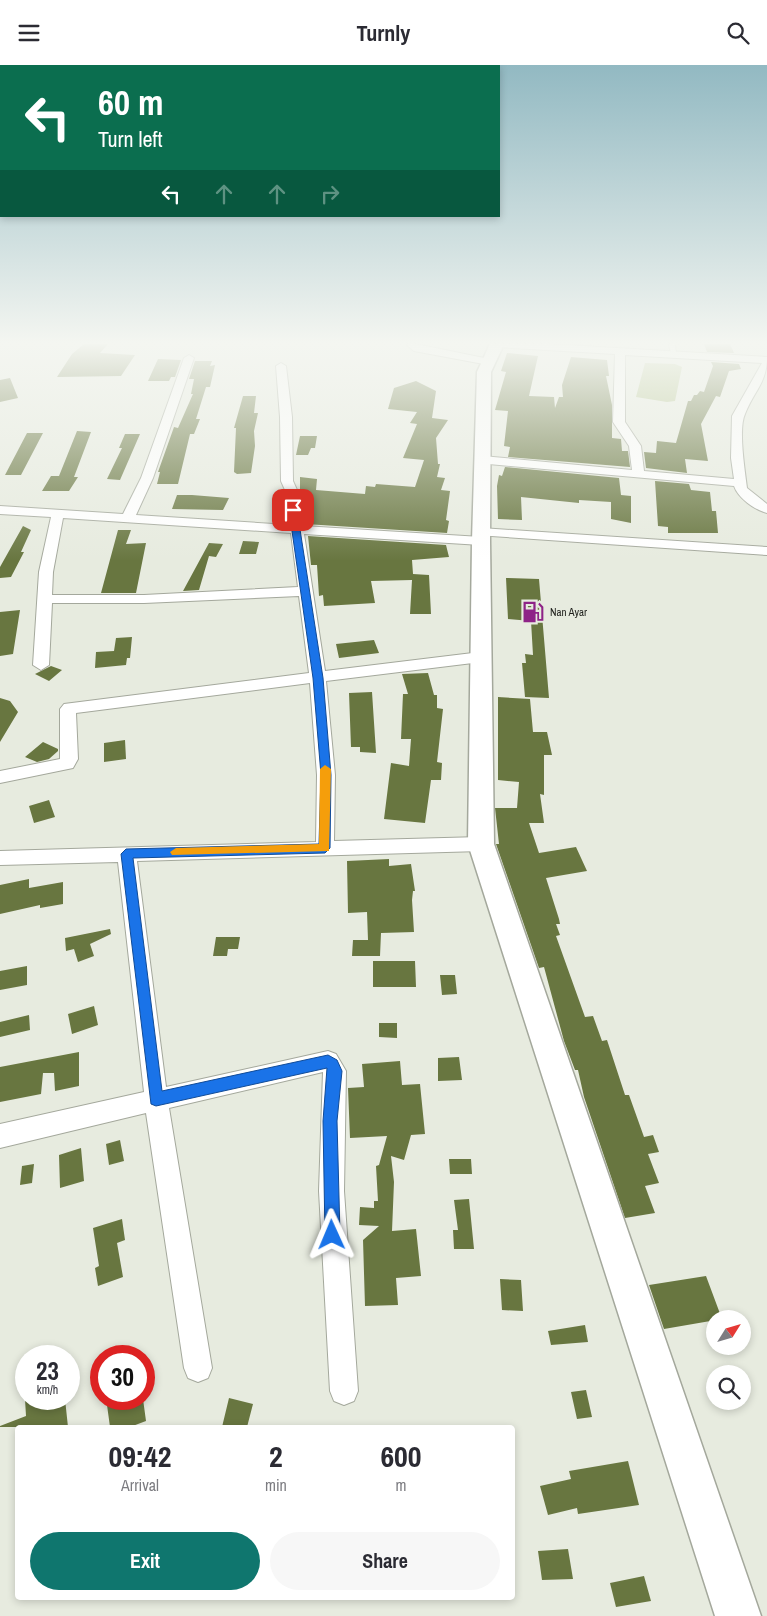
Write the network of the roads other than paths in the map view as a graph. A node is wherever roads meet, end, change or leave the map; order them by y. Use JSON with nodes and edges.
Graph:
{"nodes":[{"id":1,"x":169,"y":416,"type":"edge"},
{"id":2,"x":286,"y":416,"type":"edge"},
{"id":3,"x":483,"y":416,"type":"edge"},
{"id":4,"x":619,"y":416,"type":"edge"},
{"id":5,"x":738,"y":416,"type":"edge"},
{"id":6,"x":482,"y":460,"type":"junction"},
{"id":7,"x":638,"y":474,"type":"junction"},
{"id":8,"x":740,"y":483,"type":"junction"},
{"id":9,"x":767,"y":509,"type":"edge"},
{"id":10,"x":0,"y":510,"type":"edge"},
{"id":11,"x":58,"y":513,"type":"junction"},
{"id":12,"x":128,"y":518,"type":"junction"},
{"id":13,"x":296,"y":529,"type":"junction"},
{"id":14,"x":481,"y":537,"type":"junction"},
{"id":15,"x":767,"y":551,"type":"edge"},
{"id":16,"x":305,"y":591,"type":"junction"},
{"id":17,"x":45,"y":599,"type":"junction"},
{"id":18,"x":481,"y":657,"type":"junction"},
{"id":19,"x":41,"y":665,"type":"dead end"},
{"id":20,"x":318,"y":678,"type":"junction"},
{"id":21,"x":0,"y":777,"type":"edge"},
{"id":22,"x":481,"y":843,"type":"junction"},
{"id":23,"x":325,"y":848,"type":"junction"},
{"id":24,"x":126,"y":854,"type":"junction"},
{"id":25,"x":0,"y":858,"type":"edge"},
{"id":26,"x":156,"y":1099,"type":"junction"},
{"id":27,"x":0,"y":1136,"type":"edge"},
{"id":28,"x":198,"y":1368,"type":"dead end"},
{"id":29,"x":344,"y":1391,"type":"dead end"},
{"id":30,"x":738,"y":1616,"type":"edge"}],
"edges":[{"from":1,"to":12,"type":"street"},
{"from":2,"to":13,"type":"street"},
{"from":3,"to":6,"type":"main road"},
{"from":4,"to":7,"type":"street"},
{"from":5,"to":8,"type":"street"},
{"from":6,"to":7,"type":"street"},
{"from":6,"to":14,"type":"main road"},
{"from":7,"to":8,"type":"street"},
{"from":8,"to":9,"type":"street"},
{"from":10,"to":11,"type":"street"},
{"from":11,"to":12,"type":"street"},
{"from":11,"to":17,"type":"street"},
{"from":12,"to":13,"type":"street"},
{"from":13,"to":14,"type":"street"},
{"from":13,"to":16,"type":"street"},
{"from":14,"to":15,"type":"street"},
{"from":14,"to":18,"type":"main road"},
{"from":16,"to":17,"type":"street"},
{"from":16,"to":20,"type":"street"},
{"from":17,"to":19,"type":"street"},
{"from":18,"to":20,"type":"street"},
{"from":18,"to":22,"type":"main road"},
{"from":20,"to":21,"type":"street"},
{"from":20,"to":23,"type":"street"},
{"from":22,"to":23,"type":"street"},
{"from":22,"to":30,"type":"main road"},
{"from":23,"to":24,"type":"street"},
{"from":24,"to":25,"type":"street"},
{"from":24,"to":26,"type":"street"},
{"from":26,"to":27,"type":"street"},
{"from":26,"to":28,"type":"street"},
{"from":26,"to":29,"type":"street"}]}
